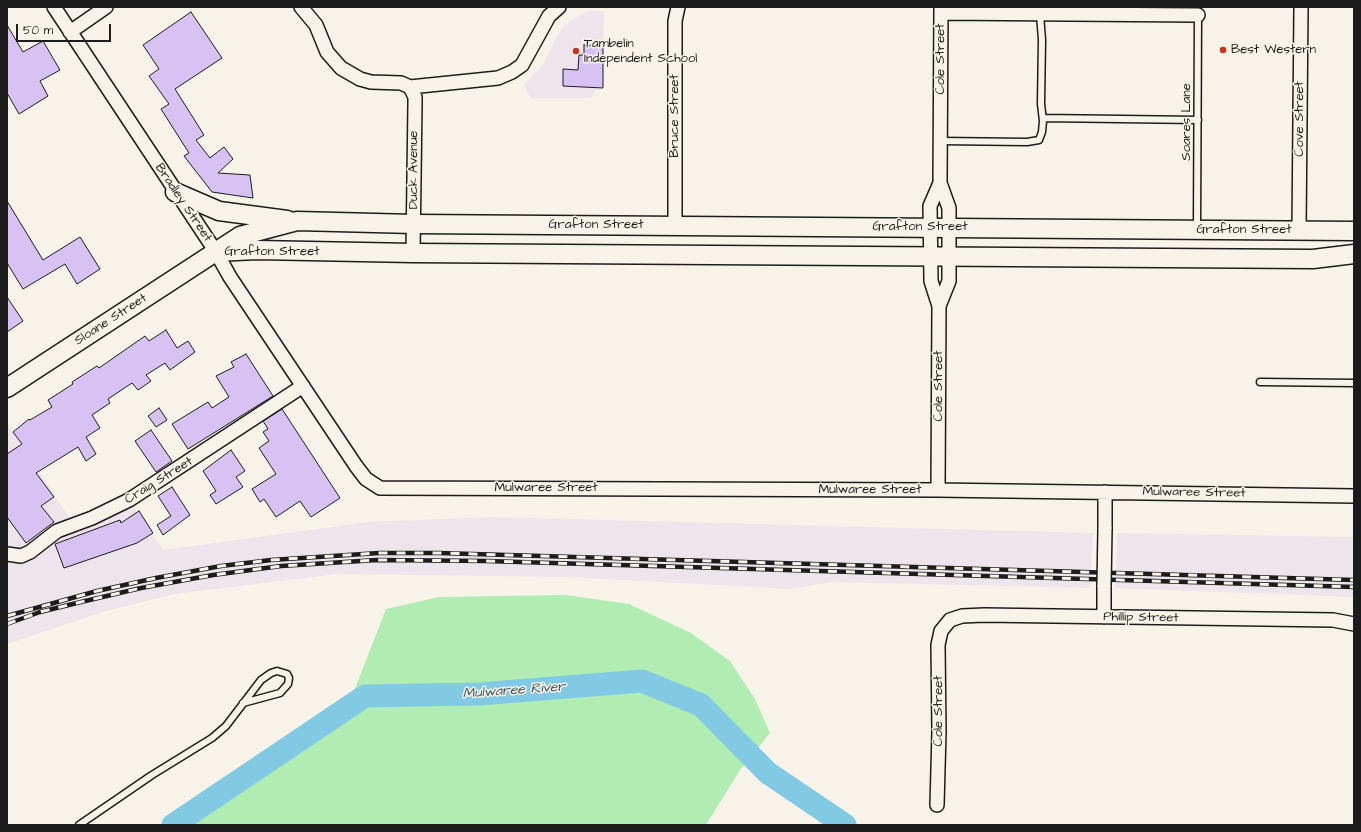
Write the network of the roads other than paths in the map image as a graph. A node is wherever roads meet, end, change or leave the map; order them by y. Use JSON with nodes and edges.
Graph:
{"nodes":[{"id":1,"x":54,"y":7,"type":"edge"},
{"id":2,"x":106,"y":7,"type":"edge"},
{"id":3,"x":300,"y":7,"type":"edge"},
{"id":4,"x":559,"y":7,"type":"edge"},
{"id":5,"x":678,"y":7,"type":"edge"},
{"id":6,"x":1301,"y":7,"type":"edge"},
{"id":7,"x":941,"y":10,"type":"edge"},
{"id":8,"x":1040,"y":14,"type":"junction"},
{"id":9,"x":1198,"y":15,"type":"joint"},
{"id":10,"x":70,"y":32,"type":"junction"},
{"id":11,"x":410,"y":87,"type":"junction"},
{"id":12,"x":1043,"y":118,"type":"junction"},
{"id":13,"x":1198,"y":120,"type":"junction"},
{"id":14,"x":940,"y":141,"type":"junction"},
{"id":15,"x":940,"y":182,"type":"junction"},
{"id":16,"x":175,"y":192,"type":"junction"},
{"id":17,"x":296,"y":221,"type":"junction"},
{"id":18,"x":414,"y":224,"type":"junction"},
{"id":19,"x":675,"y":226,"type":"junction"},
{"id":20,"x":930,"y":227,"type":"junction"},
{"id":21,"x":949,"y":227,"type":"junction"},
{"id":22,"x":1197,"y":230,"type":"junction"},
{"id":23,"x":1299,"y":230,"type":"junction"},
{"id":24,"x":1354,"y":231,"type":"edge"},
{"id":25,"x":216,"y":252,"type":"junction"},
{"id":26,"x":413,"y":254,"type":"junction"},
{"id":27,"x":1354,"y":254,"type":"edge"},
{"id":28,"x":931,"y":257,"type":"junction"},
{"id":29,"x":949,"y":257,"type":"junction"},
{"id":30,"x":939,"y":306,"type":"junction"},
{"id":31,"x":1260,"y":382,"type":"dead end"},
{"id":32,"x":1354,"y":383,"type":"edge"},
{"id":33,"x":303,"y":386,"type":"junction"},
{"id":34,"x":7,"y":388,"type":"edge"},
{"id":35,"x":387,"y":488,"type":"joint"},
{"id":36,"x":938,"y":490,"type":"junction"},
{"id":37,"x":1105,"y":492,"type":"junction"},
{"id":38,"x":1354,"y":496,"type":"edge"},
{"id":39,"x":7,"y":554,"type":"edge"},
{"id":40,"x":1104,"y":617,"type":"junction"},
{"id":41,"x":950,"y":620,"type":"joint"},
{"id":42,"x":1354,"y":624,"type":"edge"},
{"id":43,"x":243,"y":703,"type":"junction"},
{"id":44,"x":936,"y":805,"type":"dead end"},
{"id":45,"x":79,"y":825,"type":"edge"}],
"edges":[{"from":1,"to":10,"type":"street","name":"Bradley Street"},
{"from":2,"to":10,"type":"street"},
{"from":3,"to":11,"type":"street"},
{"from":4,"to":11,"type":"street"},
{"from":5,"to":19,"type":"street","name":"Bruce Street"},
{"from":6,"to":23,"type":"street","name":"Cove Street"},
{"from":7,"to":8,"type":"street"},
{"from":7,"to":14,"type":"street","name":"Cole Street"},
{"from":8,"to":9,"type":"street"},
{"from":8,"to":12,"type":"lane"},
{"from":9,"to":13,"type":"lane","name":"Soares Lane"},
{"from":10,"to":16,"type":"street","name":"Bradley Street"},
{"from":11,"to":18,"type":"street","name":"Duck Avenue"},
{"from":12,"to":13,"type":"lane"},
{"from":12,"to":14,"type":"lane"},
{"from":13,"to":22,"type":"lane","name":"Soares Lane"},
{"from":14,"to":15,"type":"street","name":"Cole Street"},
{"from":15,"to":20,"type":"street","name":"Cole Street"},
{"from":15,"to":21,"type":"street","name":"Cole Street"},
{"from":16,"to":17,"type":"street"},
{"from":16,"to":25,"type":"street","name":"Bradley Street"},
{"from":17,"to":18,"type":"street","name":"Grafton Street"},
{"from":17,"to":25,"type":"street","name":"Grafton Street"},
{"from":18,"to":19,"type":"street","name":"Grafton Street"},
{"from":18,"to":26,"type":"street","name":"Duck Avenue"},
{"from":19,"to":20,"type":"street","name":"Grafton Street"},
{"from":20,"to":21,"type":"street","name":"Grafton Street"},
{"from":20,"to":28,"type":"street","name":"Cole Street"},
{"from":21,"to":22,"type":"street","name":"Grafton Street"},
{"from":21,"to":29,"type":"street","name":"Cole Street"},
{"from":22,"to":23,"type":"street","name":"Grafton Street"},
{"from":23,"to":24,"type":"street","name":"Grafton Street"},
{"from":25,"to":26,"type":"street","name":"Grafton Street"},
{"from":25,"to":33,"type":"street","name":"Bradley Street"},
{"from":25,"to":34,"type":"street","name":"Sloane Street"},
{"from":26,"to":28,"type":"street","name":"Grafton Street"},
{"from":27,"to":29,"type":"street","name":"Grafton Street"},
{"from":28,"to":29,"type":"street","name":"Grafton Street"},
{"from":28,"to":30,"type":"street","name":"Cole Street"},
{"from":29,"to":30,"type":"street","name":"Cole Street"},
{"from":30,"to":36,"type":"street","name":"Cole Street"},
{"from":31,"to":32,"type":"lane"},
{"from":33,"to":35,"type":"street","name":"Bradley Street"},
{"from":33,"to":39,"type":"street","name":"Craig Street"},
{"from":35,"to":36,"type":"street","name":"Mulwaree Street"},
{"from":36,"to":37,"type":"street","name":"Mulwaree Street"},
{"from":37,"to":38,"type":"street","name":"Mulwaree Street"},
{"from":37,"to":40,"type":"street","bridge":true},
{"from":40,"to":41,"type":"street","name":"Phillip Street"},
{"from":40,"to":42,"type":"street","name":"Phillip Street"},
{"from":41,"to":44,"type":"street","name":"Cole Street"},
{"from":43,"to":43,"type":"lane"},
{"from":43,"to":45,"type":"lane"}]}
